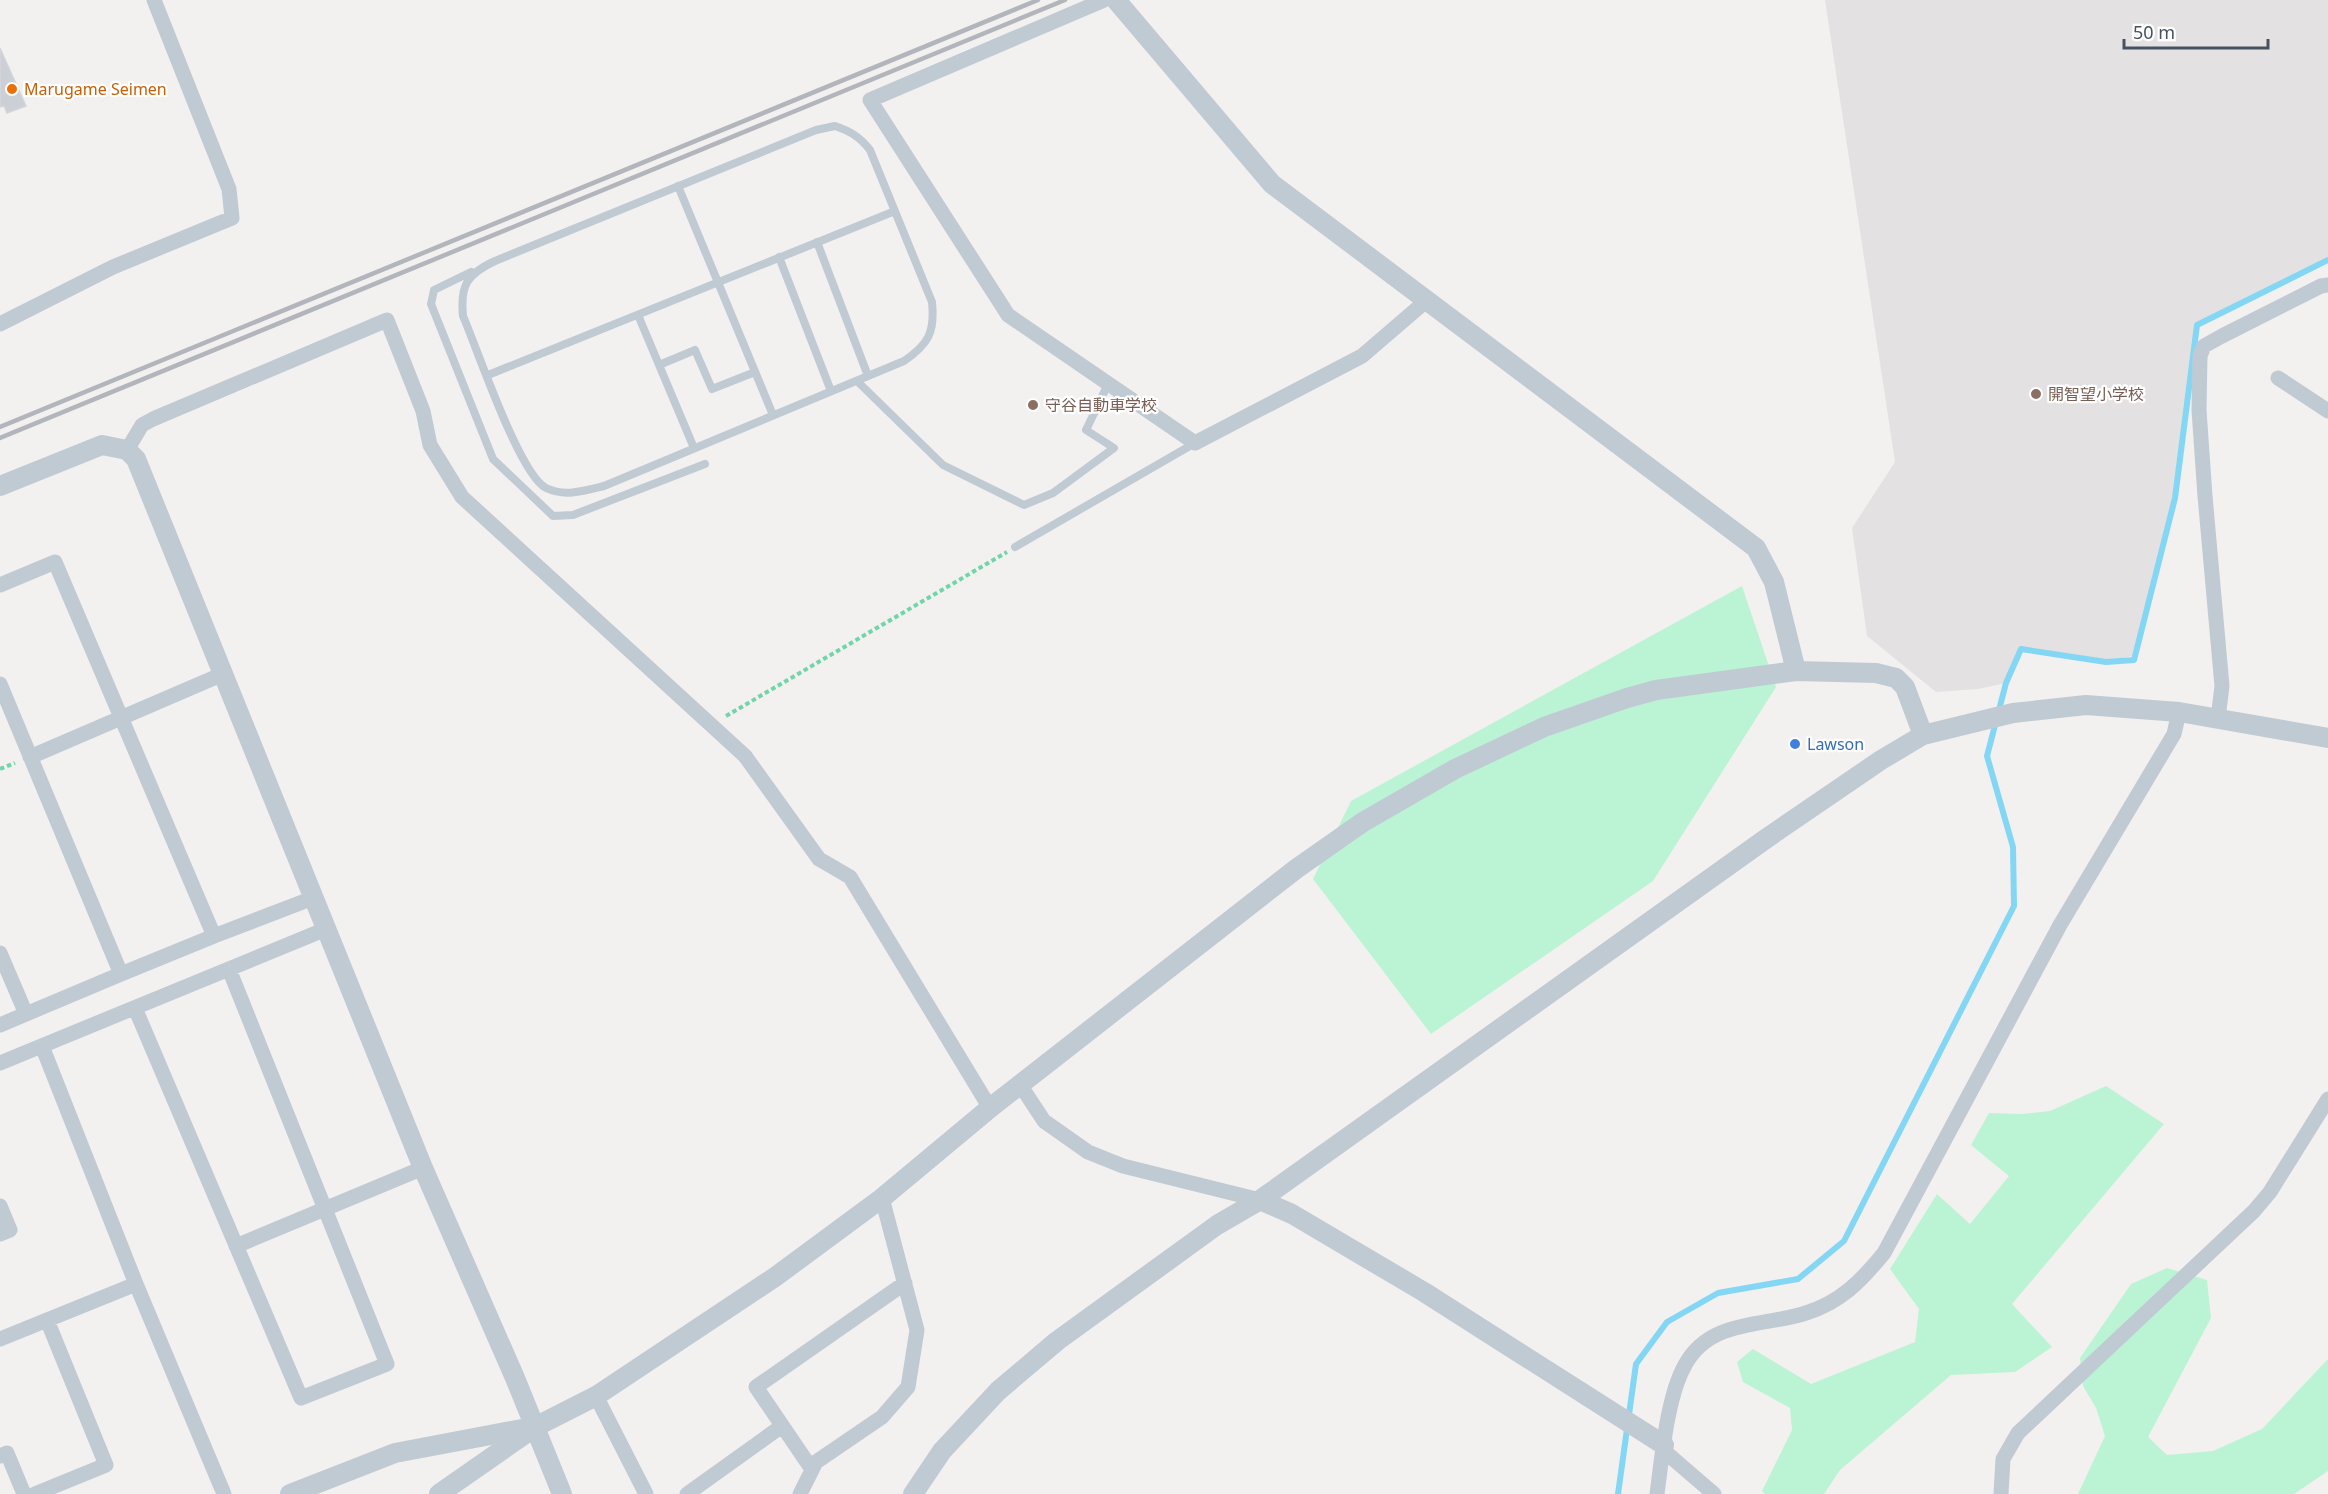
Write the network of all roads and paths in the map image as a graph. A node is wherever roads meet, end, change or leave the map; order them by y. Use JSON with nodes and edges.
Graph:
{"nodes":[{"id":1,"x":154,"y":0,"type":"edge"},
{"id":2,"x":1104,"y":0,"type":"edge"},
{"id":3,"x":1116,"y":0,"type":"edge"},
{"id":4,"x":678,"y":186,"type":"junction"},
{"id":5,"x":895,"y":211,"type":"junction"},
{"id":6,"x":817,"y":242,"type":"junction"},
{"id":7,"x":779,"y":257,"type":"junction"},
{"id":8,"x":480,"y":268,"type":"junction"},
{"id":9,"x":717,"y":283,"type":"junction"},
{"id":10,"x":2328,"y":285,"type":"edge"},
{"id":11,"x":1426,"y":300,"type":"junction"},
{"id":12,"x":638,"y":315,"type":"junction"},
{"id":13,"x":0,"y":324,"type":"edge"},
{"id":14,"x":659,"y":365,"type":"junction"},
{"id":15,"x":755,"y":372,"type":"junction"},
{"id":16,"x":488,"y":375,"type":"junction"},
{"id":17,"x":868,"y":376,"type":"junction"},
{"id":18,"x":2278,"y":378,"type":"dead end"},
{"id":19,"x":857,"y":381,"type":"junction"},
{"id":20,"x":1108,"y":384,"type":"junction"},
{"id":21,"x":831,"y":392,"type":"junction"},
{"id":22,"x":2328,"y":411,"type":"edge"},
{"id":23,"x":773,"y":416,"type":"junction"},
{"id":24,"x":1195,"y":443,"type":"junction"},
{"id":25,"x":694,"y":448,"type":"junction"},
{"id":26,"x":128,"y":450,"type":"junction"},
{"id":27,"x":705,"y":464,"type":"dead end"},
{"id":28,"x":0,"y":486,"type":"edge"},
{"id":29,"x":1015,"y":547,"type":"joint"},
{"id":30,"x":0,"y":585,"type":"edge"},
{"id":31,"x":1796,"y":671,"type":"junction"},
{"id":32,"x":223,"y":674,"type":"junction"},
{"id":33,"x":0,"y":684,"type":"edge"},
{"id":34,"x":2180,"y":712,"type":"junction"},
{"id":35,"x":122,"y":718,"type":"junction"},
{"id":36,"x":2218,"y":718,"type":"junction"},
{"id":37,"x":711,"y":725,"type":"junction"},
{"id":38,"x":1923,"y":735,"type":"junction"},
{"id":39,"x":2328,"y":738,"type":"edge"},
{"id":40,"x":30,"y":757,"type":"junction"},
{"id":41,"x":314,"y":898,"type":"junction"},
{"id":42,"x":326,"y":929,"type":"junction"},
{"id":43,"x":214,"y":936,"type":"junction"},
{"id":44,"x":0,"y":953,"type":"edge"},
{"id":45,"x":229,"y":969,"type":"junction"},
{"id":46,"x":121,"y":974,"type":"junction"},
{"id":47,"x":135,"y":1008,"type":"junction"},
{"id":48,"x":26,"y":1014,"type":"junction"},
{"id":49,"x":0,"y":1025,"type":"edge"},
{"id":50,"x":42,"y":1046,"type":"junction"},
{"id":51,"x":0,"y":1063,"type":"edge"},
{"id":52,"x":1021,"y":1086,"type":"junction"},
{"id":53,"x":2328,"y":1099,"type":"edge"},
{"id":54,"x":990,"y":1108,"type":"junction"},
{"id":55,"x":423,"y":1168,"type":"junction"},
{"id":56,"x":882,"y":1198,"type":"junction"},
{"id":57,"x":1260,"y":1200,"type":"junction"},
{"id":58,"x":0,"y":1206,"type":"edge"},
{"id":59,"x":325,"y":1210,"type":"junction"},
{"id":60,"x":0,"y":1234,"type":"edge"},
{"id":61,"x":236,"y":1246,"type":"junction"},
{"id":62,"x":905,"y":1283,"type":"junction"},
{"id":63,"x":136,"y":1284,"type":"junction"},
{"id":64,"x":47,"y":1320,"type":"junction"},
{"id":65,"x":0,"y":1339,"type":"edge"},
{"id":66,"x":596,"y":1396,"type":"junction"},
{"id":67,"x":782,"y":1426,"type":"junction"},
{"id":68,"x":535,"y":1427,"type":"junction"},
{"id":69,"x":1664,"y":1448,"type":"junction"},
{"id":70,"x":0,"y":1456,"type":"edge"},
{"id":71,"x":811,"y":1468,"type":"junction"},
{"id":72,"x":24,"y":1494,"type":"edge"},
{"id":73,"x":35,"y":1494,"type":"edge"},
{"id":74,"x":224,"y":1494,"type":"edge"},
{"id":75,"x":290,"y":1494,"type":"edge"},
{"id":76,"x":439,"y":1494,"type":"edge"},
{"id":77,"x":562,"y":1494,"type":"edge"},
{"id":78,"x":646,"y":1494,"type":"edge"},
{"id":79,"x":687,"y":1494,"type":"edge"},
{"id":80,"x":800,"y":1494,"type":"edge"},
{"id":81,"x":913,"y":1494,"type":"edge"},
{"id":82,"x":1657,"y":1494,"type":"edge"},
{"id":83,"x":1714,"y":1494,"type":"edge"},
{"id":84,"x":2001,"y":1494,"type":"edge"}],
"edges":[{"from":1,"to":13,"type":"street"},
{"from":2,"to":20,"type":"street"},
{"from":3,"to":11,"type":"street"},
{"from":4,"to":5,"type":"lane"},
{"from":4,"to":8,"type":"lane"},
{"from":4,"to":9,"type":"lane"},
{"from":5,"to":6,"type":"lane"},
{"from":5,"to":17,"type":"lane"},
{"from":6,"to":7,"type":"lane"},
{"from":6,"to":17,"type":"lane"},
{"from":7,"to":9,"type":"lane"},
{"from":7,"to":21,"type":"lane"},
{"from":8,"to":16,"type":"lane"},
{"from":8,"to":27,"type":"lane"},
{"from":9,"to":12,"type":"lane"},
{"from":9,"to":15,"type":"lane"},
{"from":10,"to":36,"type":"street"},
{"from":11,"to":24,"type":"street"},
{"from":11,"to":31,"type":"street"},
{"from":12,"to":14,"type":"lane"},
{"from":12,"to":16,"type":"lane"},
{"from":14,"to":15,"type":"lane"},
{"from":14,"to":25,"type":"lane"},
{"from":15,"to":23,"type":"lane"},
{"from":16,"to":25,"type":"lane"},
{"from":17,"to":19,"type":"lane"},
{"from":18,"to":22,"type":"street"},
{"from":19,"to":20,"type":"lane"},
{"from":19,"to":21,"type":"lane"},
{"from":20,"to":24,"type":"street"},
{"from":21,"to":23,"type":"lane"},
{"from":23,"to":25,"type":"lane"},
{"from":24,"to":29,"type":"lane"},
{"from":26,"to":28,"type":"street"},
{"from":26,"to":32,"type":"street"},
{"from":26,"to":37,"type":"street"},
{"from":29,"to":37,"type":"path"},
{"from":30,"to":35,"type":"street"},
{"from":31,"to":38,"type":"street"},
{"from":31,"to":52,"type":"street"},
{"from":32,"to":35,"type":"street"},
{"from":32,"to":41,"type":"street"},
{"from":33,"to":40,"type":"street"},
{"from":34,"to":36,"type":"street"},
{"from":34,"to":38,"type":"street"},
{"from":34,"to":69,"type":"street"},
{"from":35,"to":40,"type":"street"},
{"from":35,"to":43,"type":"street"},
{"from":36,"to":39,"type":"street"},
{"from":37,"to":54,"type":"street"},
{"from":38,"to":57,"type":"street"},
{"from":40,"to":46,"type":"street"},
{"from":41,"to":42,"type":"street"},
{"from":41,"to":43,"type":"street"},
{"from":42,"to":45,"type":"street"},
{"from":42,"to":55,"type":"street"},
{"from":43,"to":46,"type":"street"},
{"from":44,"to":48,"type":"street"},
{"from":45,"to":47,"type":"street"},
{"from":45,"to":59,"type":"street"},
{"from":46,"to":48,"type":"street"},
{"from":47,"to":50,"type":"street"},
{"from":47,"to":61,"type":"street"},
{"from":48,"to":49,"type":"street"},
{"from":50,"to":51,"type":"street"},
{"from":50,"to":63,"type":"street"},
{"from":52,"to":54,"type":"street"},
{"from":52,"to":57,"type":"street"},
{"from":53,"to":84,"type":"street"},
{"from":54,"to":56,"type":"street"},
{"from":55,"to":59,"type":"street"},
{"from":55,"to":68,"type":"street"},
{"from":56,"to":62,"type":"street"},
{"from":56,"to":66,"type":"street"},
{"from":57,"to":69,"type":"street"},
{"from":57,"to":81,"type":"street"},
{"from":58,"to":60,"type":"street"},
{"from":59,"to":61,"type":"street"},
{"from":59,"to":61,"type":"street"},
{"from":62,"to":67,"type":"street"},
{"from":62,"to":71,"type":"street"},
{"from":63,"to":64,"type":"street"},
{"from":63,"to":74,"type":"street"},
{"from":64,"to":65,"type":"street"},
{"from":64,"to":73,"type":"street"},
{"from":66,"to":68,"type":"street"},
{"from":66,"to":78,"type":"street"},
{"from":67,"to":71,"type":"street"},
{"from":67,"to":79,"type":"street"},
{"from":68,"to":75,"type":"street"},
{"from":68,"to":76,"type":"street"},
{"from":68,"to":77,"type":"street"},
{"from":69,"to":82,"type":"street"},
{"from":69,"to":83,"type":"street"},
{"from":70,"to":72,"type":"street"},
{"from":71,"to":80,"type":"street"}]}
